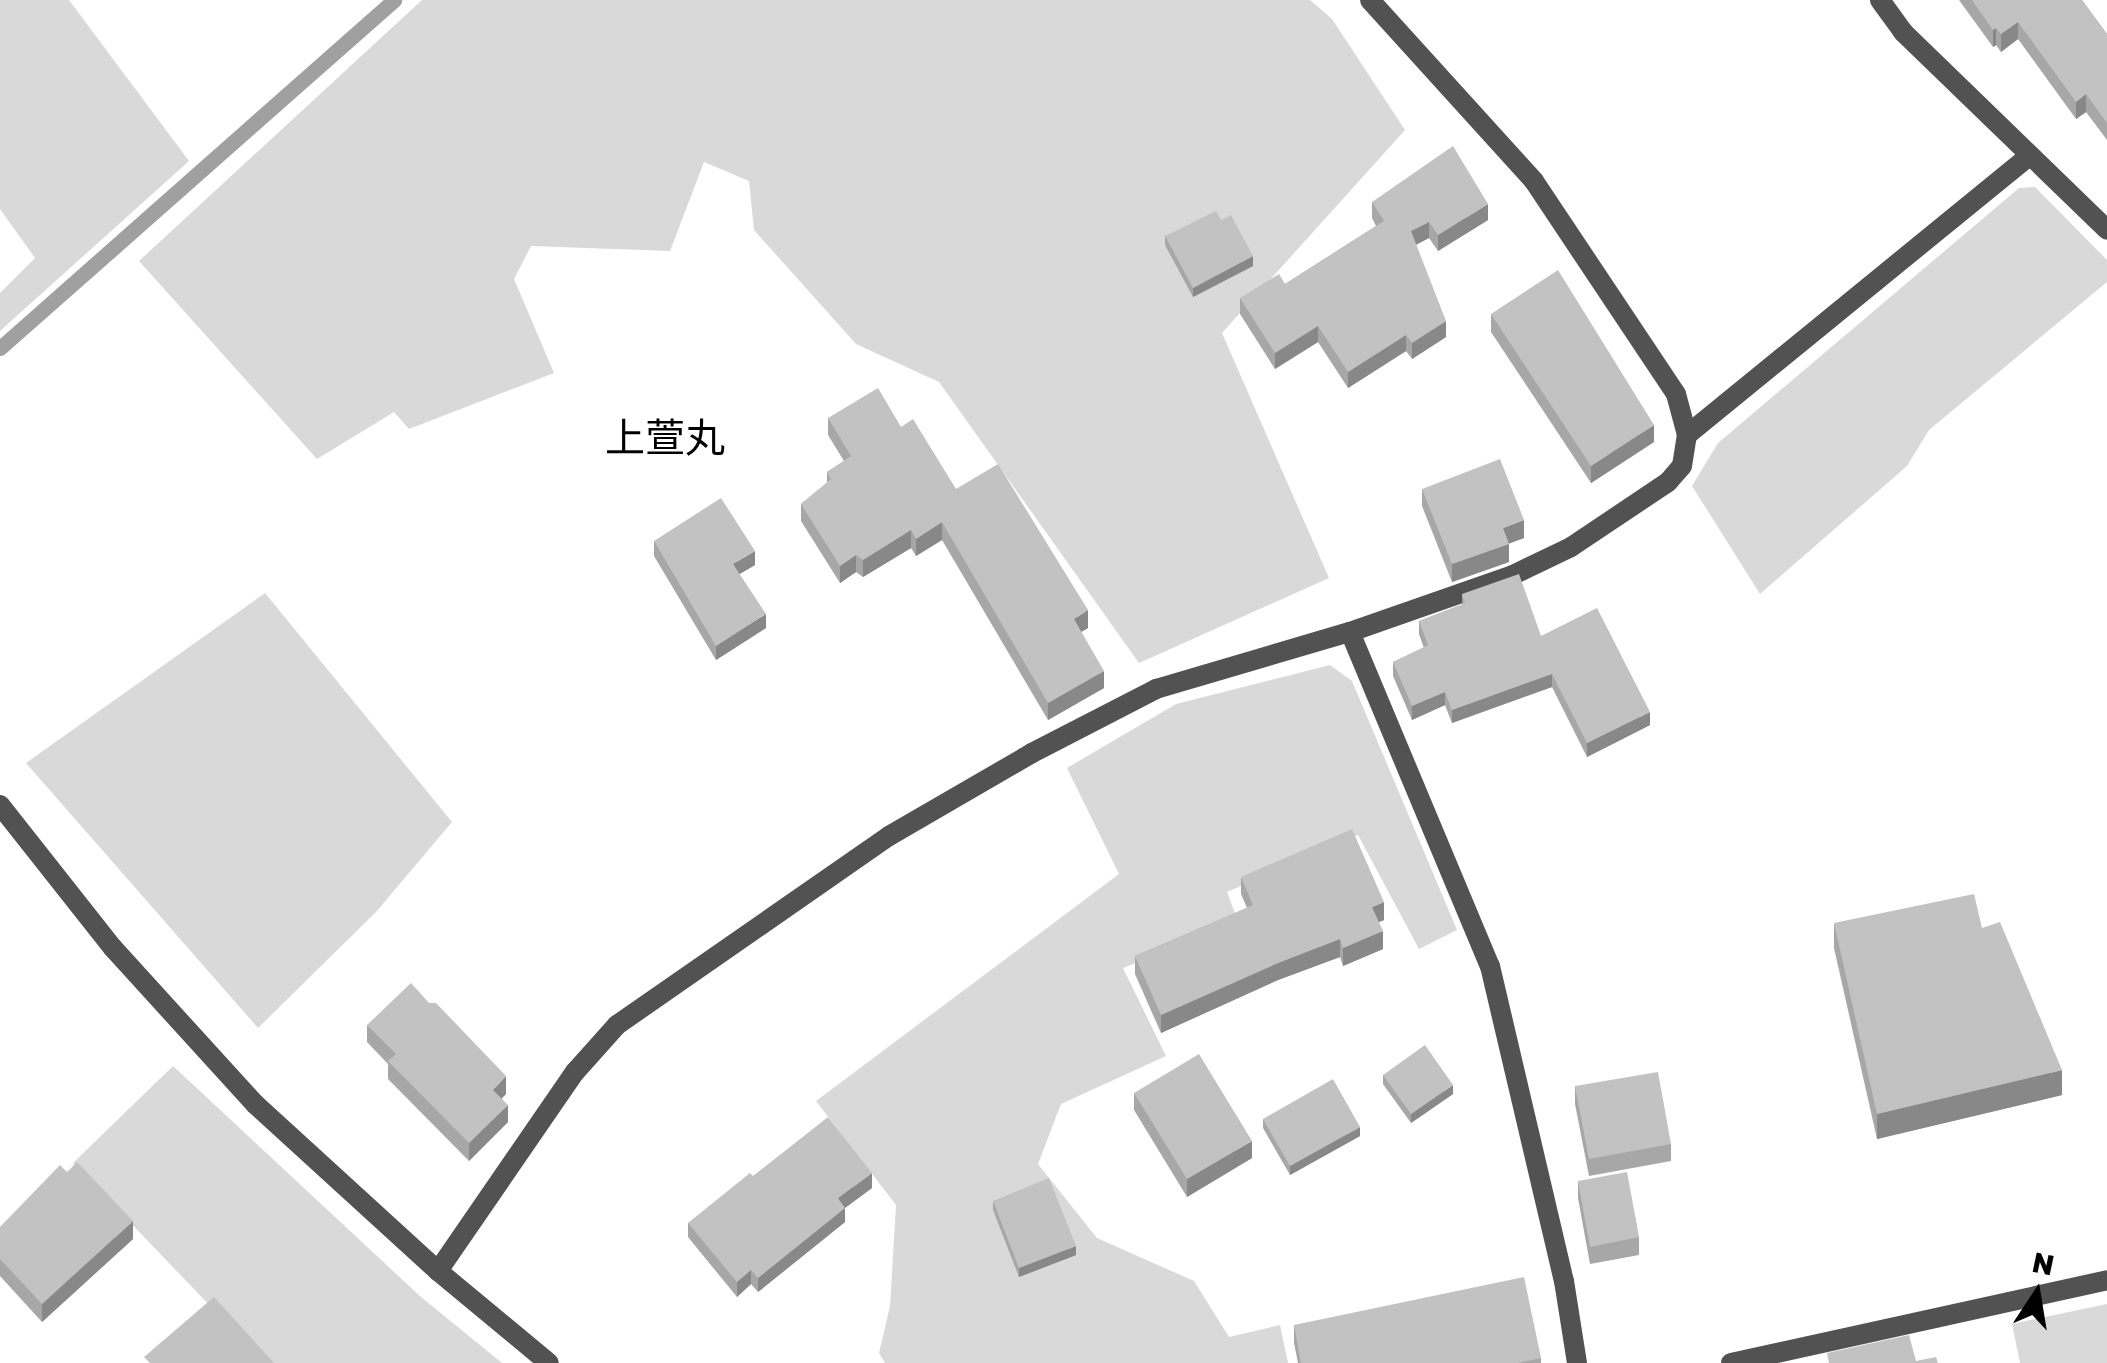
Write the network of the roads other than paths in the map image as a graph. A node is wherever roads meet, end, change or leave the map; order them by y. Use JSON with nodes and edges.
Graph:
{"nodes":[{"id":1,"x":1370,"y":0,"type":"edge"},
{"id":2,"x":1880,"y":0,"type":"edge"},
{"id":3,"x":2029,"y":156,"type":"junction"},
{"id":4,"x":2107,"y":230,"type":"edge"},
{"id":5,"x":1687,"y":435,"type":"junction"},
{"id":6,"x":1350,"y":632,"type":"junction"},
{"id":7,"x":0,"y":804,"type":"edge"},
{"id":8,"x":438,"y":1271,"type":"junction"},
{"id":9,"x":2107,"y":1280,"type":"edge"},
{"id":10,"x":549,"y":1363,"type":"edge"},
{"id":11,"x":1577,"y":1363,"type":"edge"},
{"id":12,"x":1731,"y":1363,"type":"edge"}],
"edges":[{"from":1,"to":5,"type":"street"},
{"from":2,"to":3,"type":"street"},
{"from":3,"to":4,"type":"street"},
{"from":3,"to":5,"type":"street"},
{"from":5,"to":6,"type":"street"},
{"from":6,"to":8,"type":"street"},
{"from":6,"to":11,"type":"street"},
{"from":7,"to":8,"type":"street"},
{"from":8,"to":10,"type":"street"},
{"from":9,"to":12,"type":"street"}]}
